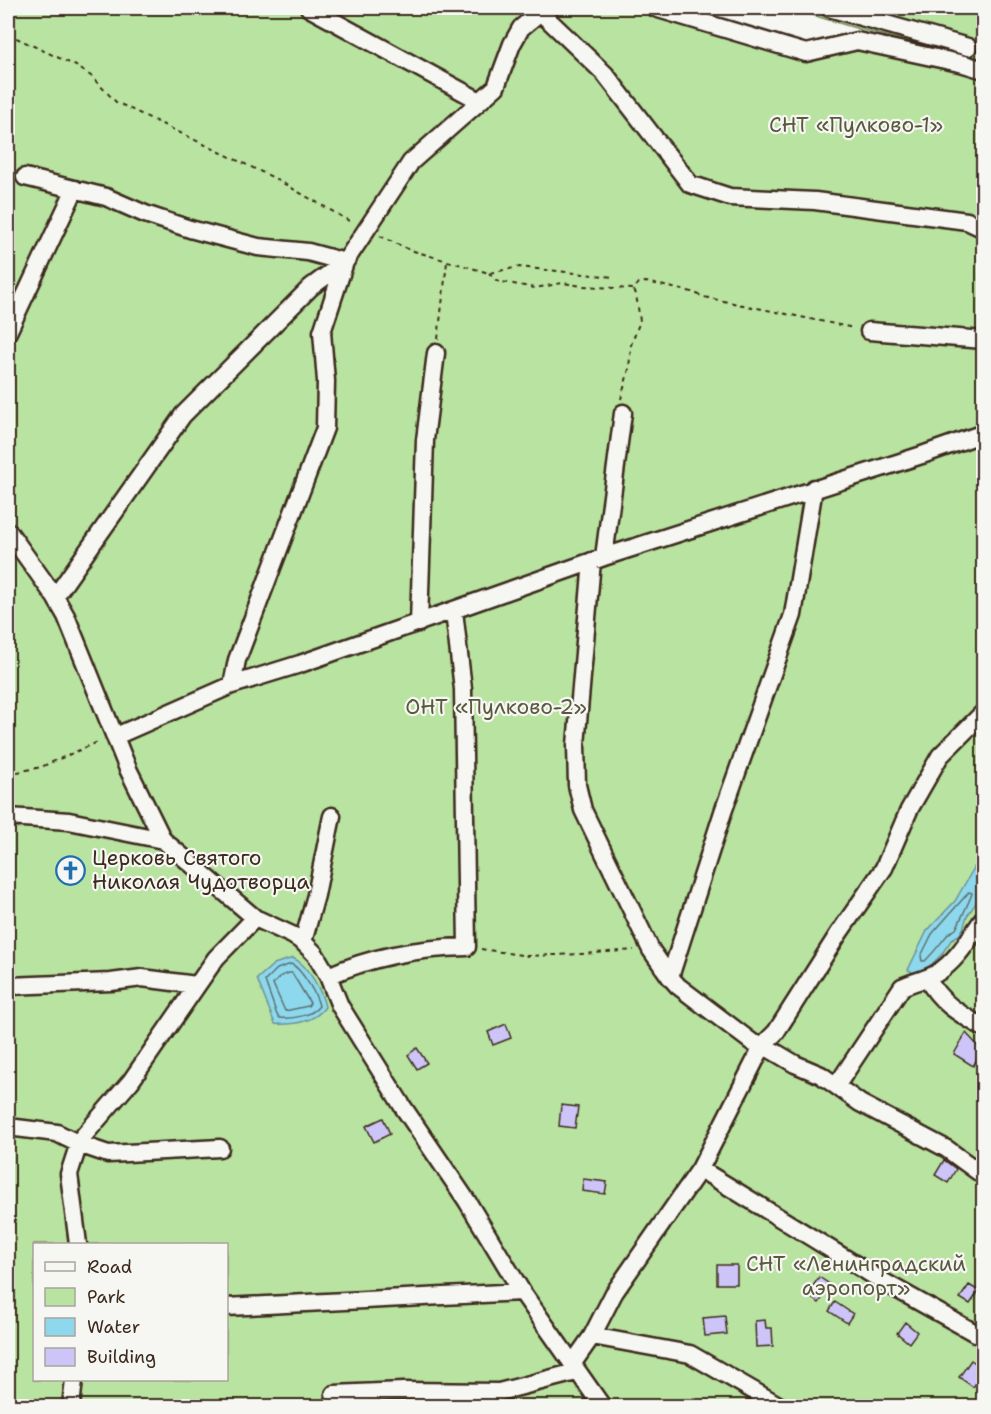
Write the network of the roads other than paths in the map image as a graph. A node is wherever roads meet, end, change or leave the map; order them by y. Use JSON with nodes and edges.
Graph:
{"nodes":[{"id":1,"x":309,"y":8,"type":"edge"},
{"id":2,"x":655,"y":8,"type":"edge"},
{"id":3,"x":829,"y":8,"type":"edge"},
{"id":4,"x":540,"y":9,"type":"edge"},
{"id":5,"x":968,"y":47,"type":"dead end"},
{"id":6,"x":984,"y":70,"type":"edge"},
{"id":7,"x":480,"y":101,"type":"junction"},
{"id":8,"x":25,"y":177,"type":"dead end"},
{"id":9,"x":75,"y":189,"type":"junction"},
{"id":10,"x":984,"y":229,"type":"edge"},
{"id":11,"x":345,"y":262,"type":"junction"},
{"id":12,"x":869,"y":331,"type":"road end"},
{"id":13,"x":8,"y":332,"type":"edge"},
{"id":14,"x":984,"y":340,"type":"edge"},
{"id":15,"x":436,"y":353,"type":"road end"},
{"id":16,"x":623,"y":413,"type":"road end"},
{"id":17,"x":984,"y":433,"type":"edge"},
{"id":18,"x":814,"y":489,"type":"junction"},
{"id":19,"x":8,"y":531,"type":"edge"},
{"id":20,"x":598,"y":559,"type":"junction"},
{"id":21,"x":55,"y":597,"type":"junction"},
{"id":22,"x":454,"y":611,"type":"junction"},
{"id":23,"x":419,"y":623,"type":"junction"},
{"id":24,"x":232,"y":685,"type":"junction"},
{"id":25,"x":984,"y":712,"type":"edge"},
{"id":26,"x":116,"y":736,"type":"junction"},
{"id":27,"x":332,"y":816,"type":"dead end"},
{"id":28,"x":8,"y":817,"type":"edge"},
{"id":29,"x":163,"y":840,"type":"junction"},
{"id":30,"x":255,"y":918,"type":"junction"},
{"id":31,"x":984,"y":918,"type":"edge"},
{"id":32,"x":303,"y":942,"type":"junction"},
{"id":33,"x":328,"y":976,"type":"junction"},
{"id":34,"x":670,"y":977,"type":"junction"},
{"id":35,"x":927,"y":978,"type":"junction"},
{"id":36,"x":196,"y":985,"type":"junction"},
{"id":37,"x":8,"y":987,"type":"edge"},
{"id":38,"x":984,"y":1028,"type":"edge"},
{"id":39,"x":763,"y":1046,"type":"junction"},
{"id":40,"x":837,"y":1085,"type":"junction"},
{"id":41,"x":8,"y":1127,"type":"edge"},
{"id":42,"x":79,"y":1144,"type":"junction"},
{"id":43,"x":220,"y":1148,"type":"dead end"},
{"id":44,"x":700,"y":1169,"type":"junction"},
{"id":45,"x":984,"y":1176,"type":"edge"},
{"id":46,"x":78,"y":1243,"type":"edge"},
{"id":47,"x":522,"y":1292,"type":"junction"},
{"id":48,"x":228,"y":1307,"type":"edge"},
{"id":49,"x":592,"y":1336,"type":"junction"},
{"id":50,"x":984,"y":1338,"type":"edge"},
{"id":51,"x":575,"y":1368,"type":"junction"},
{"id":52,"x":74,"y":1381,"type":"edge"},
{"id":53,"x":334,"y":1394,"type":"dead end"},
{"id":54,"x":70,"y":1407,"type":"edge"},
{"id":55,"x":602,"y":1407,"type":"edge"},
{"id":56,"x":780,"y":1407,"type":"edge"}],
"edges":[{"from":1,"to":7,"type":"street"},
{"from":2,"to":6,"type":"street"},
{"from":3,"to":5,"type":"street"},
{"from":4,"to":7,"type":"street"},
{"from":4,"to":10,"type":"street"},
{"from":7,"to":11,"type":"street"},
{"from":8,"to":9,"type":"street"},
{"from":9,"to":11,"type":"street"},
{"from":9,"to":13,"type":"street"},
{"from":11,"to":21,"type":"street"},
{"from":11,"to":24,"type":"street"},
{"from":12,"to":14,"type":"street"},
{"from":15,"to":23,"type":"street"},
{"from":16,"to":20,"type":"street"},
{"from":17,"to":18,"type":"street"},
{"from":18,"to":20,"type":"street"},
{"from":18,"to":34,"type":"street"},
{"from":19,"to":21,"type":"street"},
{"from":20,"to":22,"type":"street"},
{"from":20,"to":34,"type":"street"},
{"from":21,"to":26,"type":"street"},
{"from":22,"to":23,"type":"street"},
{"from":22,"to":33,"type":"street"},
{"from":23,"to":24,"type":"street"},
{"from":24,"to":26,"type":"street"},
{"from":25,"to":39,"type":"street"},
{"from":26,"to":29,"type":"street"},
{"from":27,"to":32,"type":"street"},
{"from":28,"to":29,"type":"street"},
{"from":29,"to":30,"type":"street"},
{"from":30,"to":32,"type":"street"},
{"from":30,"to":36,"type":"street"},
{"from":31,"to":35,"type":"street"},
{"from":32,"to":33,"type":"street"},
{"from":33,"to":47,"type":"street"},
{"from":34,"to":39,"type":"street"},
{"from":35,"to":38,"type":"street"},
{"from":35,"to":40,"type":"street"},
{"from":36,"to":37,"type":"street"},
{"from":36,"to":42,"type":"street"},
{"from":39,"to":40,"type":"street"},
{"from":39,"to":44,"type":"street"},
{"from":40,"to":45,"type":"street"},
{"from":41,"to":42,"type":"street"},
{"from":42,"to":43,"type":"street"},
{"from":42,"to":46,"type":"street"},
{"from":44,"to":49,"type":"street"},
{"from":44,"to":50,"type":"street"},
{"from":47,"to":48,"type":"street"},
{"from":47,"to":51,"type":"street"},
{"from":49,"to":51,"type":"street"},
{"from":49,"to":56,"type":"street"},
{"from":51,"to":53,"type":"street"},
{"from":51,"to":55,"type":"street"},
{"from":52,"to":54,"type":"street"}]}
